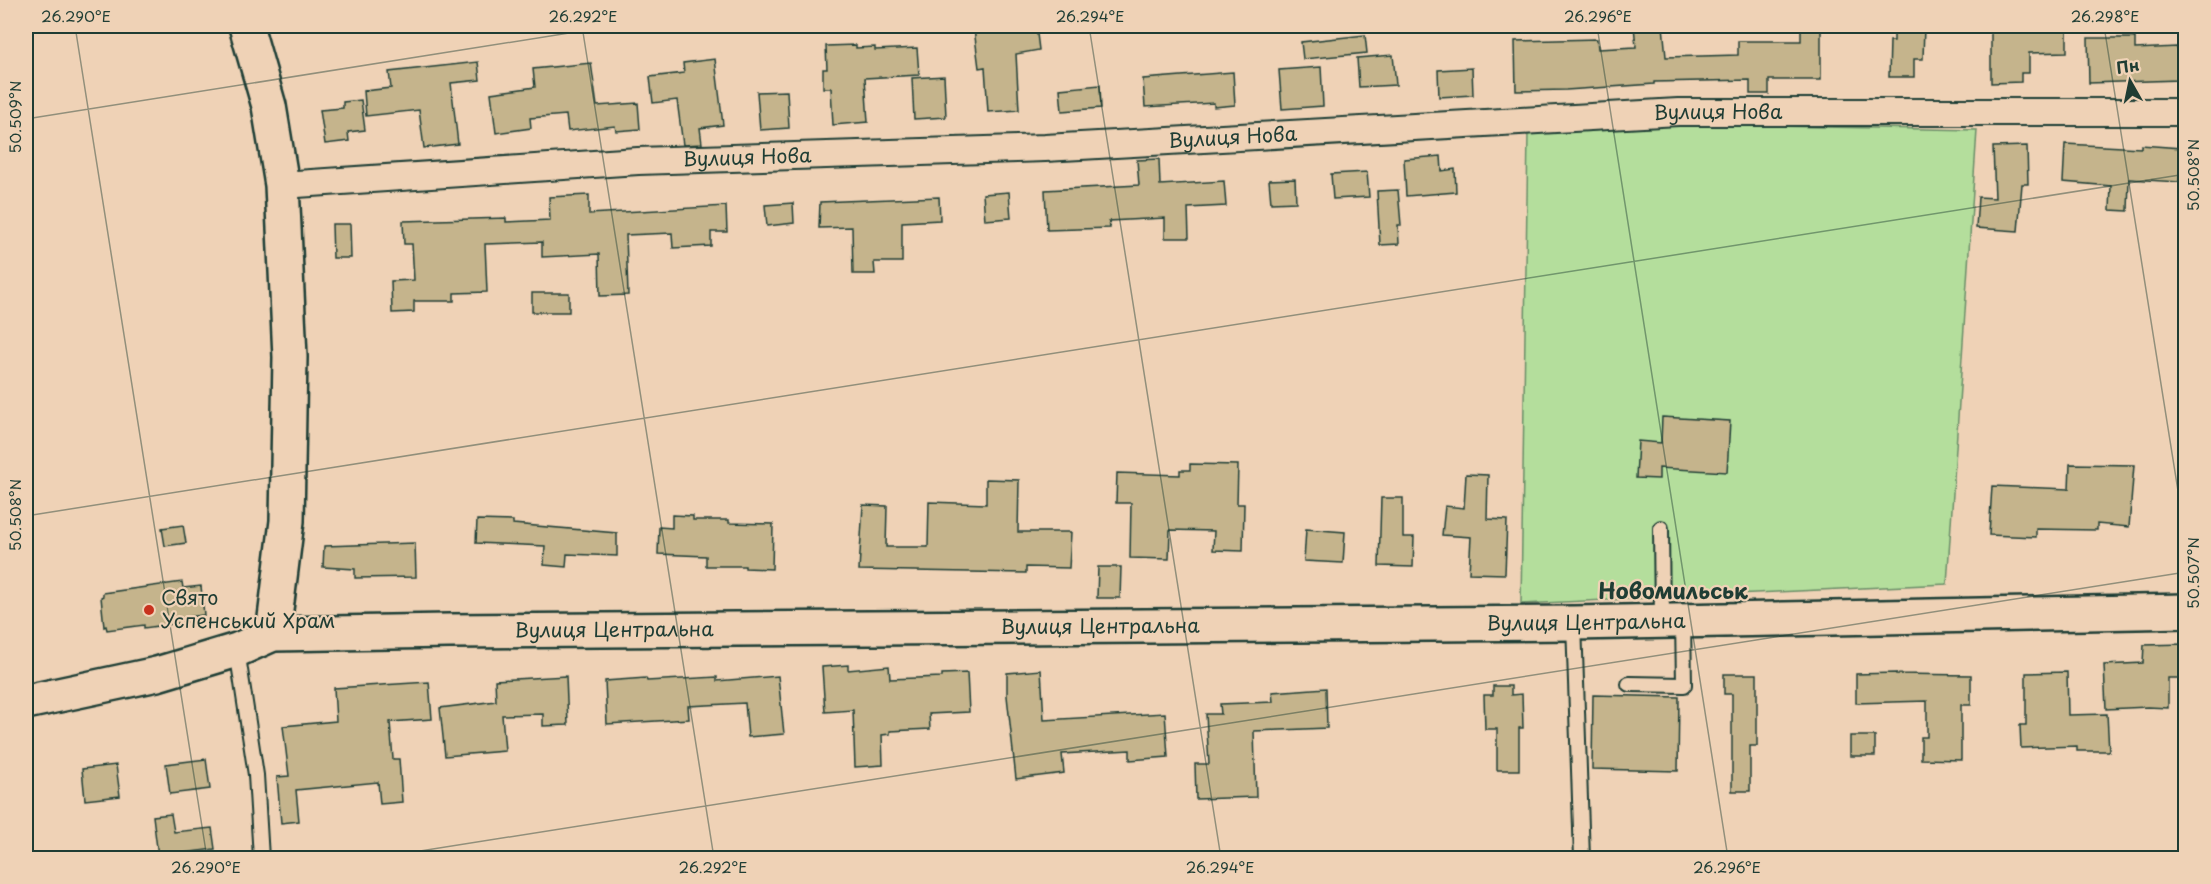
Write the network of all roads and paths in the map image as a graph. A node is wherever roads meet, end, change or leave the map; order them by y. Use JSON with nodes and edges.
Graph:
{"nodes":[{"id":1,"x":246,"y":26,"type":"edge"},
{"id":2,"x":2186,"y":112,"type":"edge"},
{"id":3,"x":282,"y":185,"type":"junction"},
{"id":4,"x":1661,"y":528,"type":"dead end"},
{"id":5,"x":2186,"y":611,"type":"edge"},
{"id":6,"x":1673,"y":621,"type":"junction"},
{"id":7,"x":1574,"y":623,"type":"junction"},
{"id":8,"x":273,"y":634,"type":"junction"},
{"id":9,"x":237,"y":650,"type":"junction"},
{"id":10,"x":1629,"y":684,"type":"dead end"},
{"id":11,"x":26,"y":702,"type":"edge"},
{"id":12,"x":261,"y":858,"type":"edge"},
{"id":13,"x":1582,"y":858,"type":"edge"}],
"edges":[{"from":1,"to":3,"type":"street"},
{"from":2,"to":3,"type":"street","name":"Вулиця Нова"},
{"from":3,"to":8,"type":"street"},
{"from":4,"to":6,"type":"lane"},
{"from":5,"to":6,"type":"street","name":"Вулиця Центральна"},
{"from":6,"to":7,"type":"street","name":"Вулиця Центральна"},
{"from":6,"to":10,"type":"lane"},
{"from":7,"to":8,"type":"street","name":"Вулиця Центральна"},
{"from":7,"to":13,"type":"lane"},
{"from":8,"to":9,"type":"street","name":"Вулиця Центральна"},
{"from":9,"to":11,"type":"street","name":"Вулиця Центральна"},
{"from":9,"to":12,"type":"lane"}]}
